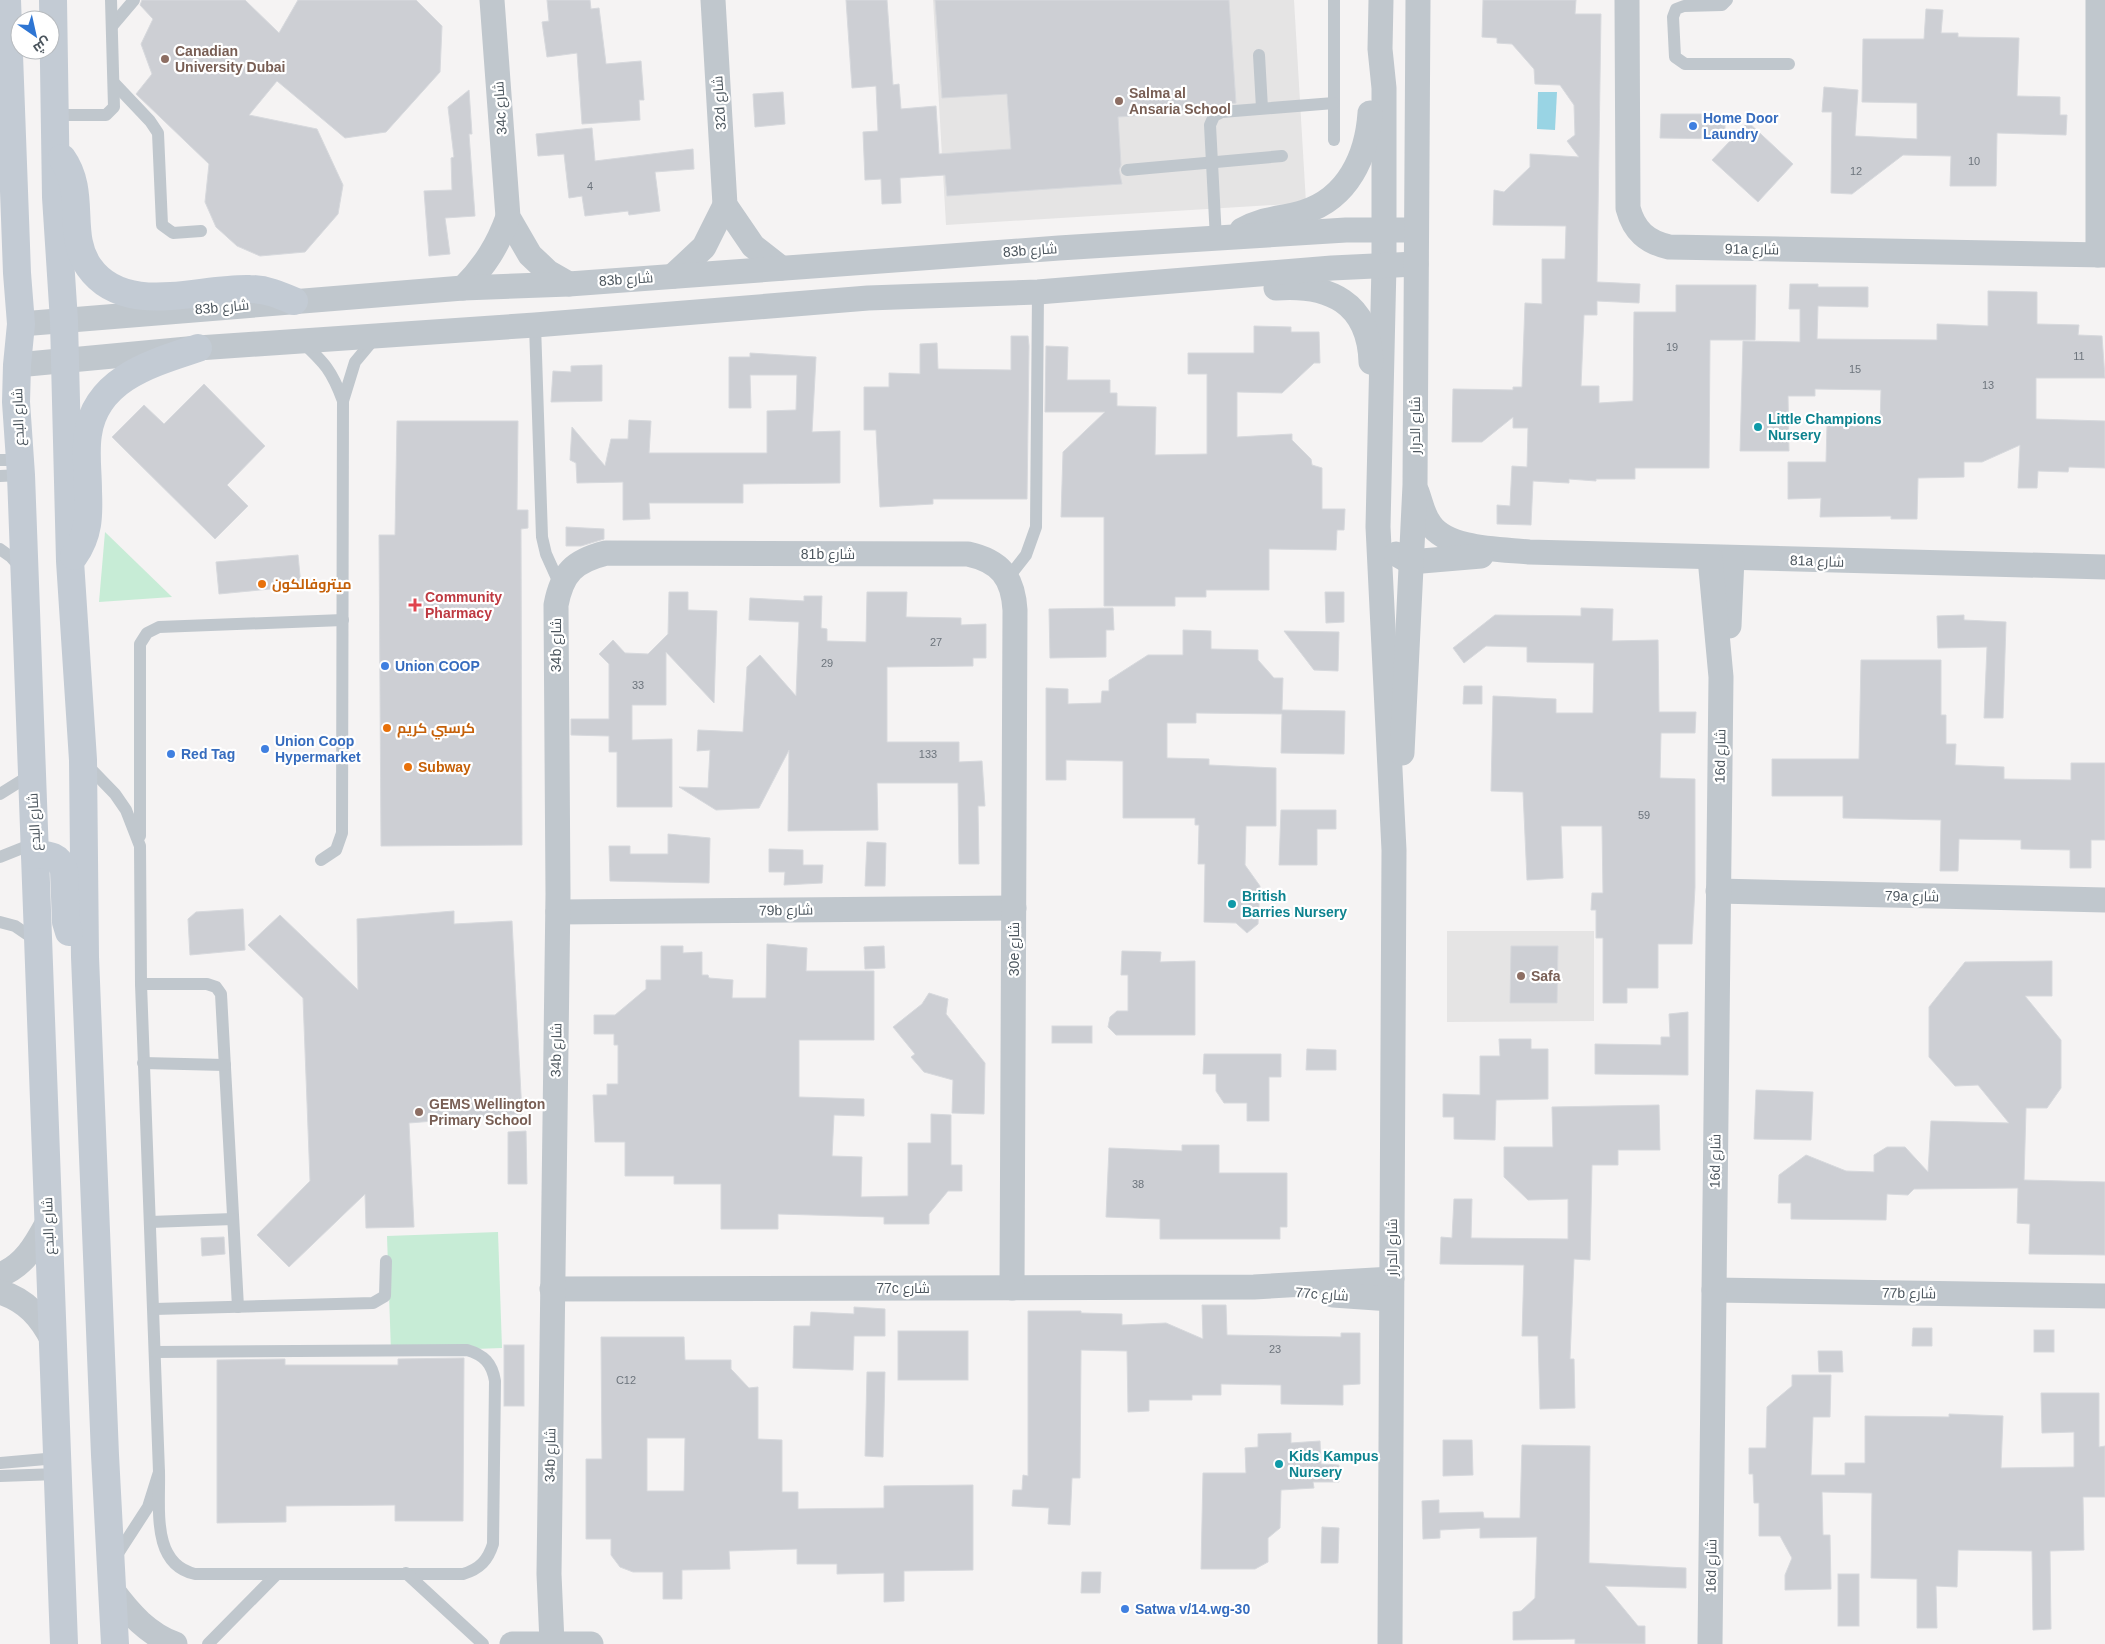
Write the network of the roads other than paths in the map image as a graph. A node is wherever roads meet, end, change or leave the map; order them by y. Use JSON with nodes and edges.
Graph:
{"nodes":[{"id":1,"x":7,"y":0,"type":"edge"},
{"id":2,"x":53,"y":0,"type":"edge"},
{"id":3,"x":111,"y":0,"type":"edge"},
{"id":4,"x":134,"y":0,"type":"edge"},
{"id":5,"x":492,"y":0,"type":"edge"},
{"id":6,"x":713,"y":0,"type":"edge"},
{"id":7,"x":1334,"y":0,"type":"edge"},
{"id":8,"x":1381,"y":0,"type":"edge"},
{"id":9,"x":1418,"y":0,"type":"edge"},
{"id":10,"x":1628,"y":0,"type":"edge"},
{"id":11,"x":1727,"y":0,"type":"edge"},
{"id":12,"x":2098,"y":0,"type":"edge"},
{"id":13,"x":112,"y":26,"type":"junction"},
{"id":14,"x":1380,"y":49,"type":"junction"},
{"id":15,"x":1259,"y":56,"type":"dead end"},
{"id":16,"x":1789,"y":64,"type":"dead end"},
{"id":17,"x":114,"y":83,"type":"junction"},
{"id":18,"x":1334,"y":103,"type":"junction"},
{"id":19,"x":1262,"y":108,"type":"junction"},
{"id":20,"x":56,"y":115,"type":"junction"},
{"id":21,"x":1334,"y":140,"type":"dead end"},
{"id":22,"x":56,"y":151,"type":"junction"},
{"id":23,"x":1282,"y":156,"type":"dead end"},
{"id":24,"x":1212,"y":163,"type":"junction"},
{"id":25,"x":1127,"y":170,"type":"dead end"},
{"id":26,"x":725,"y":205,"type":"junction"},
{"id":27,"x":508,"y":216,"type":"junction"},
{"id":28,"x":1415,"y":230,"type":"junction"},
{"id":29,"x":201,"y":231,"type":"dead end"},
{"id":30,"x":1383,"y":232,"type":"junction"},
{"id":31,"x":1224,"y":238,"type":"junction"},
{"id":32,"x":2101,"y":255,"type":"edge"},
{"id":33,"x":1416,"y":264,"type":"junction"},
{"id":34,"x":1384,"y":265,"type":"junction"},
{"id":35,"x":781,"y":268,"type":"junction"},
{"id":36,"x":673,"y":276,"type":"junction"},
{"id":37,"x":1196,"y":280,"type":"junction"},
{"id":38,"x":568,"y":284,"type":"junction"},
{"id":39,"x":464,"y":288,"type":"junction"},
{"id":40,"x":1038,"y":292,"type":"junction"},
{"id":41,"x":294,"y":301,"type":"junction"},
{"id":42,"x":64,"y":321,"type":"junction"},
{"id":43,"x":22,"y":324,"type":"junction"},
{"id":44,"x":535,"y":325,"type":"junction"},
{"id":45,"x":379,"y":334,"type":"junction"},
{"id":46,"x":301,"y":341,"type":"junction"},
{"id":47,"x":198,"y":348,"type":"junction"},
{"id":48,"x":64,"y":359,"type":"junction"},
{"id":49,"x":17,"y":365,"type":"junction"},
{"id":50,"x":343,"y":401,"type":"junction"},
{"id":51,"x":1381,"y":424,"type":"junction"},
{"id":52,"x":10,"y":468,"type":"edge"},
{"id":53,"x":1415,"y":485,"type":"junction"},
{"id":54,"x":1378,"y":527,"type":"junction"},
{"id":55,"x":0,"y":549,"type":"edge"},
{"id":56,"x":1529,"y":552,"type":"junction"},
{"id":57,"x":606,"y":553,"type":"joint"},
{"id":58,"x":1721,"y":558,"type":"junction"},
{"id":59,"x":70,"y":561,"type":"junction"},
{"id":60,"x":1410,"y":562,"type":"junction"},
{"id":61,"x":2105,"y":567,"type":"edge"},
{"id":62,"x":24,"y":574,"type":"junction"},
{"id":63,"x":1008,"y":578,"type":"junction"},
{"id":64,"x":560,"y":585,"type":"junction"},
{"id":65,"x":1016,"y":610,"type":"joint"},
{"id":66,"x":343,"y":620,"type":"junction"},
{"id":67,"x":83,"y":760,"type":"junction"},
{"id":68,"x":32,"y":774,"type":"junction"},
{"id":69,"x":0,"y":794,"type":"edge"},
{"id":70,"x":140,"y":846,"type":"junction"},
{"id":71,"x":35,"y":849,"type":"junction"},
{"id":72,"x":1394,"y":850,"type":"junction"},
{"id":73,"x":0,"y":857,"type":"edge"},
{"id":74,"x":321,"y":860,"type":"dead end"},
{"id":75,"x":1718,"y":892,"type":"junction"},
{"id":76,"x":2105,"y":900,"type":"edge"},
{"id":77,"x":1014,"y":908,"type":"junction"},
{"id":78,"x":558,"y":912,"type":"junction"},
{"id":79,"x":0,"y":922,"type":"edge"},
{"id":80,"x":38,"y":942,"type":"junction"},
{"id":81,"x":84,"y":957,"type":"junction"},
{"id":82,"x":141,"y":984,"type":"junction"},
{"id":83,"x":144,"y":1063,"type":"junction"},
{"id":84,"x":225,"y":1065,"type":"junction"},
{"id":85,"x":233,"y":1219,"type":"junction"},
{"id":86,"x":48,"y":1222,"type":"junction"},
{"id":87,"x":150,"y":1222,"type":"junction"},
{"id":88,"x":386,"y":1261,"type":"dead end"},
{"id":89,"x":0,"y":1275,"type":"edge"},
{"id":90,"x":1012,"y":1288,"type":"junction"},
{"id":91,"x":552,"y":1289,"type":"junction"},
{"id":92,"x":1391,"y":1289,"type":"junction"},
{"id":93,"x":1714,"y":1290,"type":"junction"},
{"id":94,"x":0,"y":1292,"type":"edge"},
{"id":95,"x":2105,"y":1296,"type":"edge"},
{"id":96,"x":238,"y":1307,"type":"junction"},
{"id":97,"x":154,"y":1309,"type":"junction"},
{"id":98,"x":53,"y":1341,"type":"junction"},
{"id":99,"x":156,"y":1352,"type":"junction"},
{"id":100,"x":0,"y":1463,"type":"edge"},
{"id":101,"x":58,"y":1466,"type":"junction"},
{"id":102,"x":159,"y":1472,"type":"junction"},
{"id":103,"x":0,"y":1476,"type":"edge"},
{"id":104,"x":112,"y":1562,"type":"junction"},
{"id":105,"x":406,"y":1572,"type":"junction"},
{"id":106,"x":277,"y":1574,"type":"junction"},
{"id":107,"x":114,"y":1591,"type":"junction"},
{"id":108,"x":533,"y":1643,"type":"edge"},
{"id":109,"x":64,"y":1644,"type":"edge"},
{"id":110,"x":116,"y":1644,"type":"edge"},
{"id":111,"x":175,"y":1644,"type":"edge"},
{"id":112,"x":208,"y":1644,"type":"edge"},
{"id":113,"x":483,"y":1644,"type":"edge"},
{"id":114,"x":591,"y":1644,"type":"edge"},
{"id":115,"x":1390,"y":1644,"type":"edge"},
{"id":116,"x":1710,"y":1644,"type":"edge"}],
"edges":[{"from":1,"to":43,"type":"main road","name":"شارع البدع"},
{"from":2,"to":20,"type":"main road"},
{"from":3,"to":13,"type":"lane"},
{"from":4,"to":13,"type":"lane"},
{"from":5,"to":27,"type":"street","name":"34c شارع"},
{"from":6,"to":26,"type":"street","name":"32d شارع"},
{"from":7,"to":18,"type":"lane"},
{"from":8,"to":14,"type":"street","name":"شارع الدرار"},
{"from":9,"to":28,"type":"street","name":"شارع الدرار"},
{"from":10,"to":32,"type":"street","name":"91a شارع"},
{"from":11,"to":16,"type":"lane"},
{"from":12,"to":32,"type":"street"},
{"from":13,"to":17,"type":"lane"},
{"from":14,"to":30,"type":"street","name":"شارع الدرار"},
{"from":14,"to":31,"type":"street","name":"83b شارع"},
{"from":15,"to":19,"type":"lane"},
{"from":17,"to":20,"type":"lane"},
{"from":17,"to":29,"type":"lane"},
{"from":18,"to":19,"type":"lane"},
{"from":18,"to":21,"type":"lane"},
{"from":19,"to":24,"type":"lane"},
{"from":20,"to":22,"type":"main road"},
{"from":22,"to":41,"type":"main road"},
{"from":22,"to":42,"type":"main road"},
{"from":23,"to":24,"type":"lane"},
{"from":24,"to":25,"type":"lane"},
{"from":24,"to":31,"type":"lane"},
{"from":26,"to":35,"type":"street"},
{"from":26,"to":36,"type":"street","name":"32d شارع"},
{"from":27,"to":38,"type":"street","name":"34c شارع"},
{"from":27,"to":39,"type":"street","name":"34c شارع"},
{"from":28,"to":30,"type":"street","name":"83b شارع"},
{"from":28,"to":33,"type":"street","name":"شارع الدرار"},
{"from":30,"to":31,"type":"street","name":"83b شارع"},
{"from":30,"to":34,"type":"street","name":"شارع الدرار"},
{"from":31,"to":35,"type":"street","name":"83b شارع"},
{"from":33,"to":34,"type":"street"},
{"from":33,"to":53,"type":"street","name":"شارع الدرار"},
{"from":34,"to":37,"type":"street"},
{"from":34,"to":51,"type":"street","name":"شارع الدرار"},
{"from":35,"to":36,"type":"street","name":"83b شارع"},
{"from":36,"to":38,"type":"street","name":"83b شارع"},
{"from":37,"to":40,"type":"street"},
{"from":37,"to":51,"type":"street"},
{"from":38,"to":39,"type":"street","name":"83b شارع"},
{"from":39,"to":41,"type":"street","name":"83b شارع"},
{"from":40,"to":44,"type":"street"},
{"from":40,"to":63,"type":"lane"},
{"from":41,"to":42,"type":"street","name":"83b شارع"},
{"from":42,"to":43,"type":"street","name":"83b شارع"},
{"from":42,"to":48,"type":"main road"},
{"from":43,"to":49,"type":"main road","name":"شارع البدع"},
{"from":44,"to":45,"type":"street"},
{"from":44,"to":64,"type":"lane"},
{"from":45,"to":46,"type":"street"},
{"from":45,"to":50,"type":"lane"},
{"from":46,"to":47,"type":"street"},
{"from":46,"to":50,"type":"lane"},
{"from":47,"to":48,"type":"street"},
{"from":47,"to":59,"type":"main road"},
{"from":48,"to":49,"type":"street"},
{"from":48,"to":59,"type":"main road"},
{"from":49,"to":52,"type":"main road","name":"شارع البدع"},
{"from":50,"to":66,"type":"lane"},
{"from":51,"to":54,"type":"street","name":"شارع الدرار"},
{"from":52,"to":62,"type":"main road","name":"شارع البدع"},
{"from":53,"to":56,"type":"street","name":"81a شارع"},
{"from":53,"to":60,"type":"street","name":"شارع الدرار"},
{"from":54,"to":60,"type":"street"},
{"from":54,"to":72,"type":"street","name":"شارع الدرار"},
{"from":55,"to":62,"type":"lane"},
{"from":56,"to":58,"type":"street","name":"81a شارع"},
{"from":56,"to":60,"type":"street","name":"81a شارع"},
{"from":57,"to":63,"type":"street","name":"81b شارع"},
{"from":57,"to":64,"type":"street","name":"34b شارع"},
{"from":58,"to":61,"type":"street","name":"81a شارع"},
{"from":58,"to":75,"type":"street","name":"16d شارع"},
{"from":59,"to":67,"type":"main road"},
{"from":60,"to":72,"type":"street","name":"شارع الدرار"},
{"from":62,"to":68,"type":"main road","name":"شارع البدع"},
{"from":63,"to":65,"type":"street","name":"81b شارع"},
{"from":64,"to":78,"type":"street","name":"34b شارع"},
{"from":65,"to":77,"type":"street","name":"30e شارع"},
{"from":66,"to":70,"type":"lane"},
{"from":66,"to":74,"type":"lane"},
{"from":67,"to":70,"type":"lane"},
{"from":67,"to":81,"type":"main road"},
{"from":68,"to":69,"type":"lane"},
{"from":68,"to":71,"type":"main road","name":"شارع البدع"},
{"from":70,"to":82,"type":"lane"},
{"from":71,"to":73,"type":"lane"},
{"from":71,"to":80,"type":"main road","name":"شارع البدع"},
{"from":71,"to":81,"type":"main road"},
{"from":72,"to":92,"type":"street","name":"شارع الدرار"},
{"from":75,"to":76,"type":"street","name":"79a شارع"},
{"from":75,"to":93,"type":"street","name":"16d شارع"},
{"from":77,"to":78,"type":"street","name":"79b شارع"},
{"from":77,"to":90,"type":"street","name":"30e شارع"},
{"from":78,"to":91,"type":"street","name":"34b شارع"},
{"from":79,"to":80,"type":"lane"},
{"from":80,"to":86,"type":"main road","name":"شارع البدع"},
{"from":81,"to":104,"type":"main road"},
{"from":82,"to":83,"type":"lane"},
{"from":82,"to":84,"type":"lane"},
{"from":83,"to":84,"type":"lane"},
{"from":83,"to":87,"type":"lane"},
{"from":84,"to":85,"type":"lane"},
{"from":85,"to":87,"type":"lane"},
{"from":85,"to":96,"type":"lane"},
{"from":86,"to":89,"type":"street"},
{"from":86,"to":98,"type":"main road","name":"شارع البدع"},
{"from":87,"to":97,"type":"lane"},
{"from":88,"to":96,"type":"lane"},
{"from":90,"to":91,"type":"street","name":"77c شارع"},
{"from":90,"to":92,"type":"street","name":"77c شارع"},
{"from":91,"to":108,"type":"street","name":"34b شارع"},
{"from":92,"to":115,"type":"street","name":"شارع الدرار"},
{"from":93,"to":95,"type":"street","name":"77b شارع"},
{"from":93,"to":116,"type":"street","name":"16d شارع"},
{"from":94,"to":98,"type":"street"},
{"from":96,"to":97,"type":"lane"},
{"from":97,"to":99,"type":"lane"},
{"from":98,"to":101,"type":"main road","name":"شارع البدع"},
{"from":99,"to":102,"type":"lane"},
{"from":99,"to":105,"type":"lane"},
{"from":100,"to":101,"type":"lane"},
{"from":101,"to":103,"type":"lane"},
{"from":101,"to":109,"type":"main road","name":"شارع البدع"},
{"from":102,"to":104,"type":"lane"},
{"from":102,"to":106,"type":"lane"},
{"from":104,"to":107,"type":"main road"},
{"from":105,"to":106,"type":"lane"},
{"from":105,"to":113,"type":"lane"},
{"from":106,"to":112,"type":"lane"},
{"from":107,"to":110,"type":"main road"},
{"from":107,"to":111,"type":"street"},
{"from":108,"to":114,"type":"street"}]}
